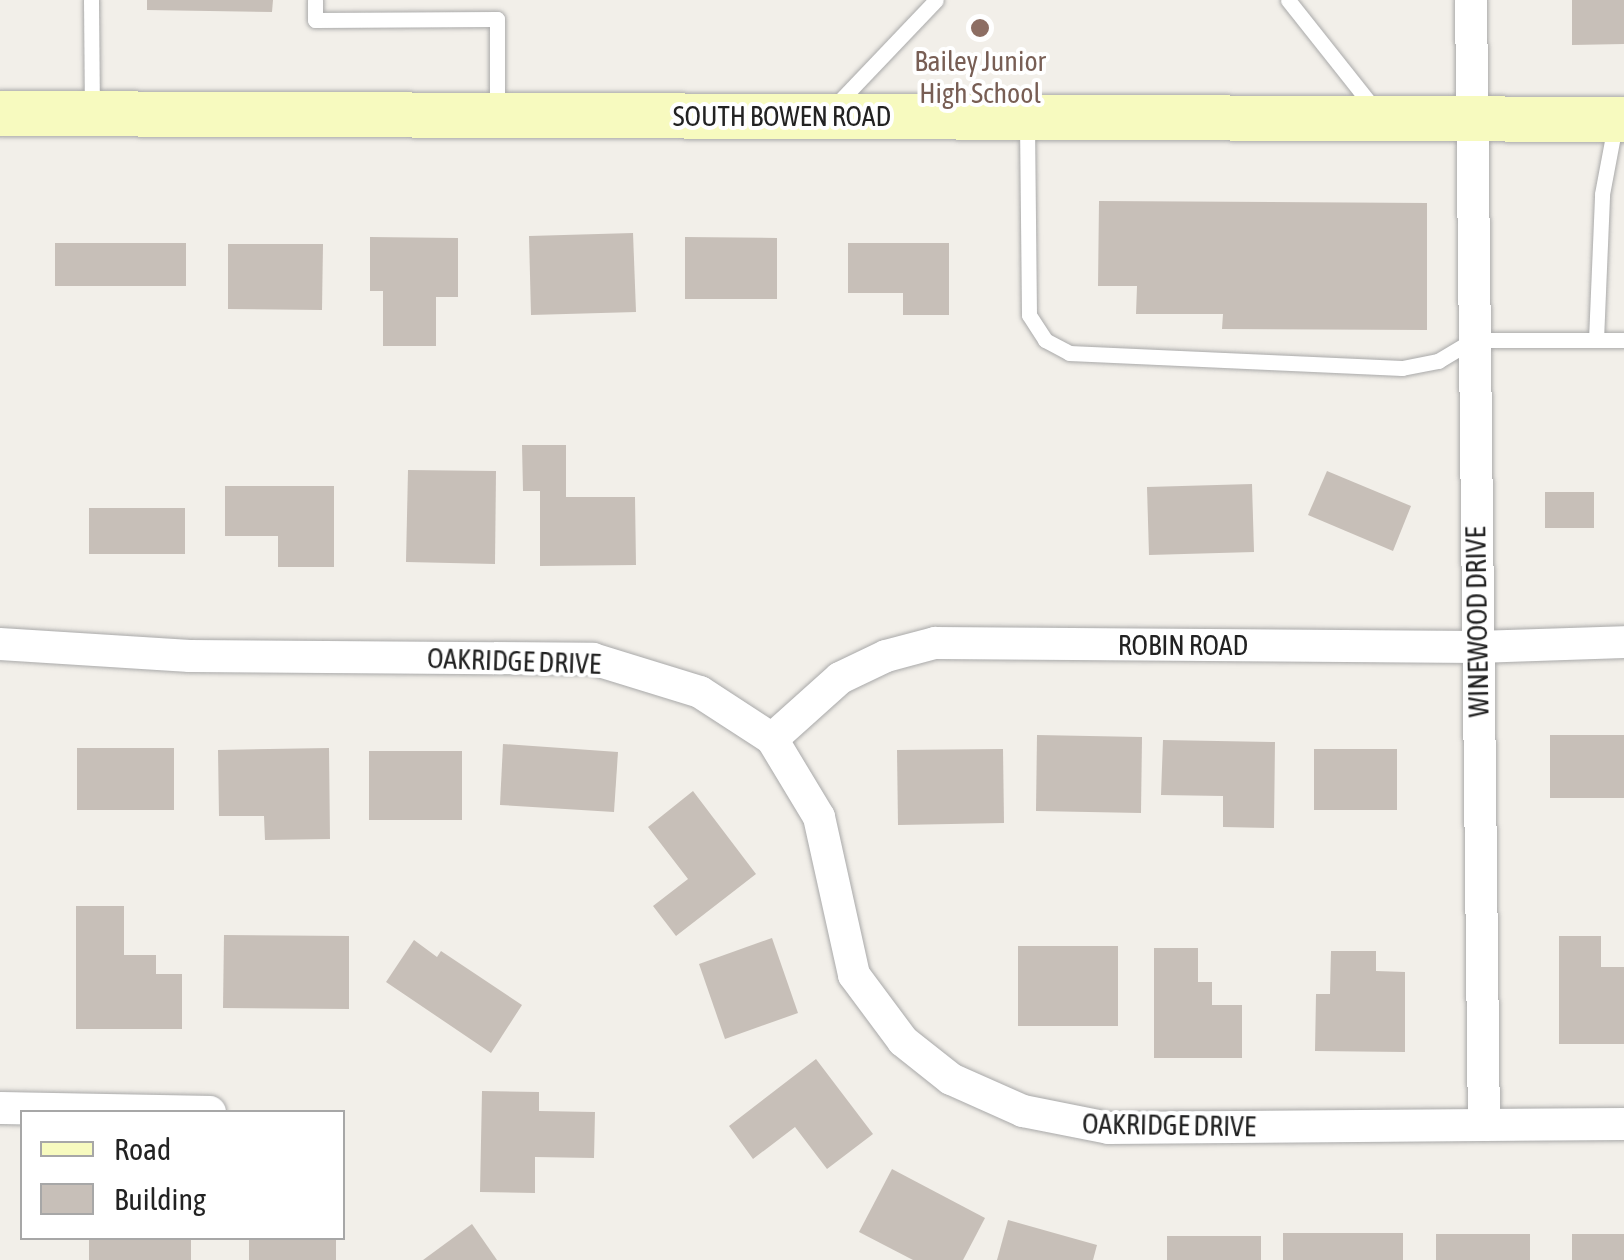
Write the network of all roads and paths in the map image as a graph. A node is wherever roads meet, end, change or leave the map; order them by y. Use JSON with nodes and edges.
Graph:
{"nodes":[{"id":1,"x":91,"y":0,"type":"edge"},
{"id":2,"x":315,"y":0,"type":"edge"},
{"id":3,"x":936,"y":0,"type":"edge"},
{"id":4,"x":1288,"y":0,"type":"edge"},
{"id":5,"x":1471,"y":0,"type":"edge"},
{"id":6,"x":0,"y":112,"type":"edge"},
{"id":7,"x":92,"y":113,"type":"junction"},
{"id":8,"x":497,"y":114,"type":"junction"},
{"id":9,"x":826,"y":116,"type":"junction"},
{"id":10,"x":1027,"y":117,"type":"junction"},
{"id":11,"x":1381,"y":118,"type":"junction"},
{"id":12,"x":1469,"y":119,"type":"junction"},
{"id":13,"x":1620,"y":119,"type":"edge"},
{"id":14,"x":0,"y":128,"type":"edge"},
{"id":15,"x":1472,"y":340,"type":"junction"},
{"id":16,"x":1596,"y":340,"type":"junction"},
{"id":17,"x":1624,"y":340,"type":"edge"},
{"id":18,"x":1624,"y":642,"type":"edge"},
{"id":19,"x":0,"y":644,"type":"edge"},
{"id":20,"x":1477,"y":647,"type":"junction"},
{"id":21,"x":772,"y":739,"type":"junction"},
{"id":22,"x":0,"y":1108,"type":"edge"},
{"id":23,"x":105,"y":1110,"type":"edge"},
{"id":24,"x":1484,"y":1124,"type":"junction"},
{"id":25,"x":1624,"y":1124,"type":"edge"}],
"edges":[{"from":1,"to":7,"type":"lane"},
{"from":2,"to":8,"type":"lane"},
{"from":3,"to":9,"type":"lane"},
{"from":4,"to":11,"type":"lane"},
{"from":5,"to":12,"type":"street","name":"WINEWOOD DRIVE"},
{"from":6,"to":7,"type":"main road","name":"SOUTH BOWEN ROAD"},
{"from":6,"to":14,"type":"street"},
{"from":7,"to":8,"type":"main road","name":"SOUTH BOWEN ROAD"},
{"from":8,"to":9,"type":"main road","name":"SOUTH BOWEN ROAD"},
{"from":9,"to":10,"type":"main road","name":"SOUTH BOWEN ROAD"},
{"from":10,"to":11,"type":"main road","name":"SOUTH BOWEN ROAD"},
{"from":10,"to":15,"type":"lane"},
{"from":11,"to":12,"type":"main road","name":"SOUTH BOWEN ROAD"},
{"from":12,"to":13,"type":"main road","name":"SOUTH BOWEN ROAD"},
{"from":12,"to":15,"type":"street","name":"WINEWOOD DRIVE"},
{"from":13,"to":16,"type":"lane"},
{"from":15,"to":16,"type":"lane"},
{"from":15,"to":20,"type":"street","name":"WINEWOOD DRIVE"},
{"from":16,"to":17,"type":"lane"},
{"from":18,"to":20,"type":"street","name":"ROBIN ROAD"},
{"from":19,"to":21,"type":"street","name":"OAKRIDGE DRIVE"},
{"from":20,"to":21,"type":"street","name":"ROBIN ROAD"},
{"from":20,"to":24,"type":"street","name":"WINEWOOD DRIVE"},
{"from":21,"to":24,"type":"street","name":"OAKRIDGE DRIVE"},
{"from":22,"to":23,"type":"street"},
{"from":24,"to":25,"type":"street","name":"OAKRIDGE DRIVE"}]}
